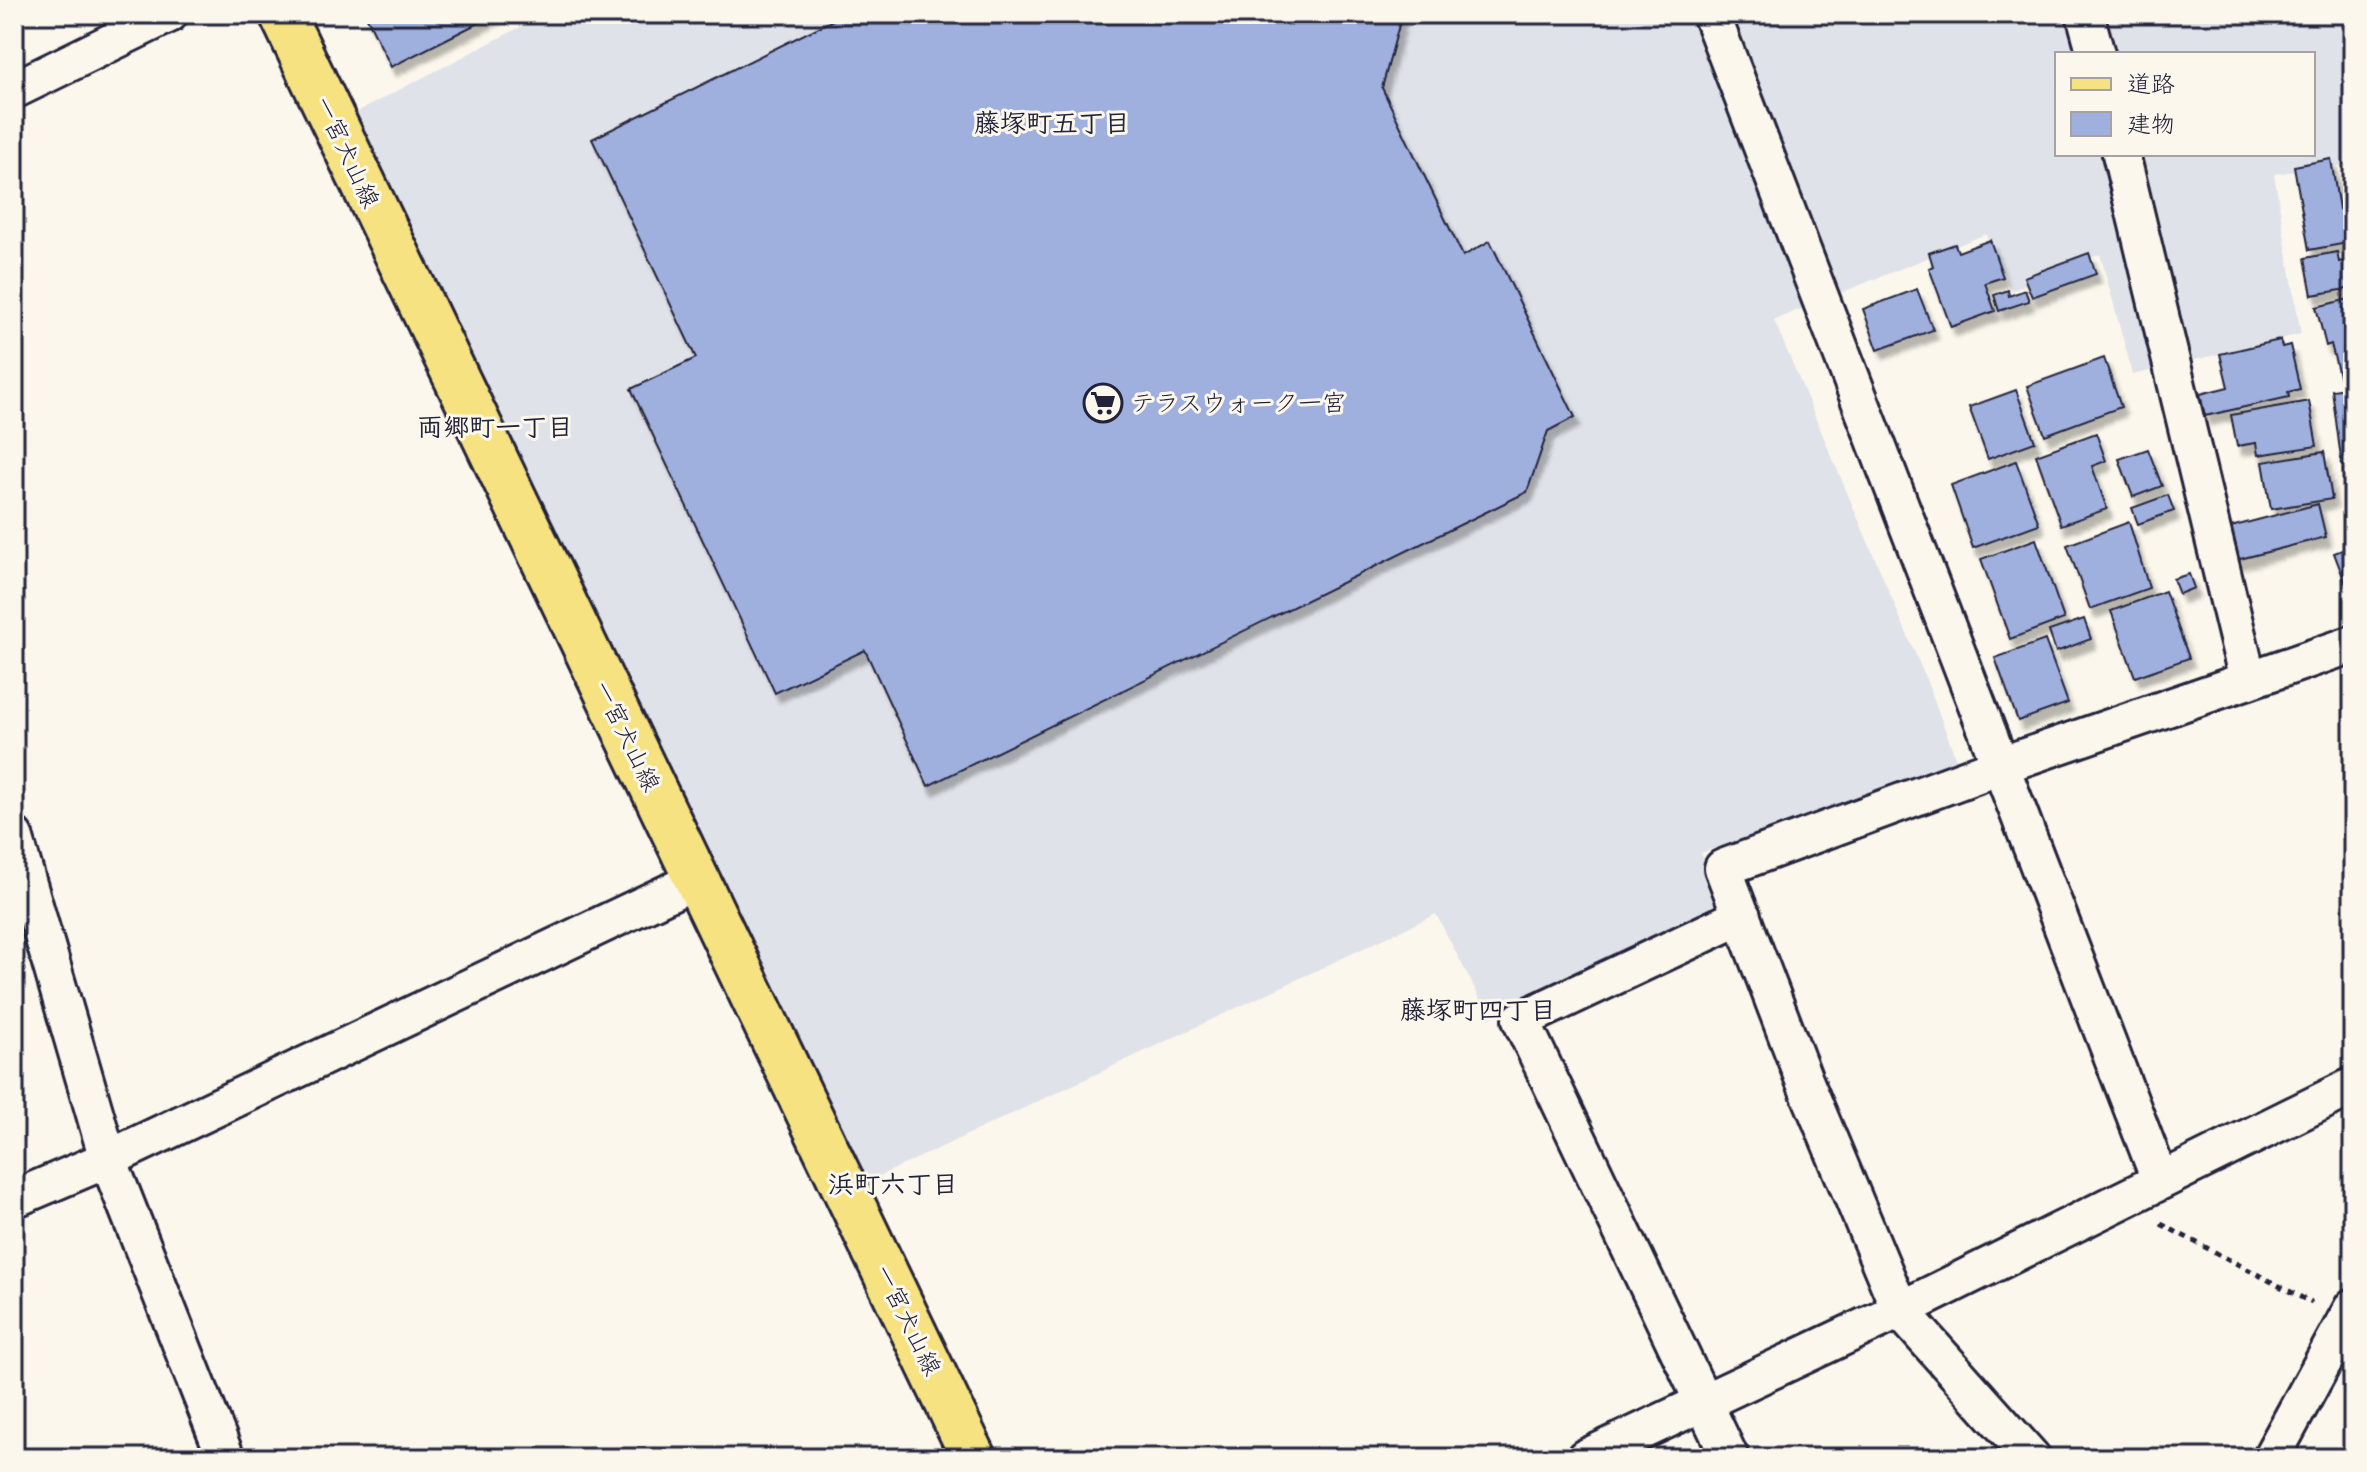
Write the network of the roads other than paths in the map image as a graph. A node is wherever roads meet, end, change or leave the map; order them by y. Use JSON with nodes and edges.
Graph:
{"nodes":[{"id":1,"x":169,"y":14,"type":"edge"},
{"id":2,"x":282,"y":14,"type":"edge"},
{"id":3,"x":1711,"y":14,"type":"edge"},
{"id":4,"x":2085,"y":14,"type":"edge"},
{"id":5,"x":2095,"y":52,"type":"edge"},
{"id":6,"x":14,"y":90,"type":"edge"},
{"id":7,"x":2121,"y":156,"type":"edge"},
{"id":8,"x":2353,"y":644,"type":"edge"},
{"id":9,"x":2248,"y":680,"type":"junction"},
{"id":10,"x":2002,"y":765,"type":"junction"},
{"id":11,"x":14,"y":836,"type":"edge"},
{"id":12,"x":696,"y":880,"type":"junction"},
{"id":13,"x":1742,"y":916,"type":"junction"},
{"id":14,"x":2353,"y":1086,"type":"edge"},
{"id":15,"x":108,"y":1159,"type":"junction"},
{"id":16,"x":2160,"y":1180,"type":"junction"},
{"id":17,"x":14,"y":1199,"type":"edge"},
{"id":18,"x":1900,"y":1310,"type":"junction"},
{"id":19,"x":2350,"y":1314,"type":"edge"},
{"id":20,"x":1702,"y":1401,"type":"junction"},
{"id":21,"x":226,"y":1458,"type":"edge"},
{"id":22,"x":974,"y":1458,"type":"edge"},
{"id":23,"x":1585,"y":1458,"type":"edge"},
{"id":24,"x":1730,"y":1458,"type":"edge"},
{"id":25,"x":2032,"y":1458,"type":"edge"},
{"id":26,"x":2271,"y":1458,"type":"edge"}],
"edges":[{"from":1,"to":6,"type":"street"},
{"from":2,"to":12,"type":"main road","name":"一宮犬山線"},
{"from":3,"to":10,"type":"street"},
{"from":4,"to":5,"type":"street"},
{"from":7,"to":9,"type":"street"},
{"from":8,"to":9,"type":"street"},
{"from":9,"to":10,"type":"street"},
{"from":10,"to":13,"type":"street"},
{"from":10,"to":16,"type":"street"},
{"from":11,"to":15,"type":"street"},
{"from":12,"to":15,"type":"street"},
{"from":12,"to":22,"type":"main road","name":"一宮犬山線"},
{"from":13,"to":18,"type":"street"},
{"from":13,"to":20,"type":"street"},
{"from":14,"to":16,"type":"street"},
{"from":15,"to":17,"type":"street"},
{"from":15,"to":21,"type":"street"},
{"from":16,"to":18,"type":"street"},
{"from":18,"to":20,"type":"street"},
{"from":18,"to":25,"type":"street"},
{"from":19,"to":26,"type":"street"},
{"from":20,"to":23,"type":"street"},
{"from":20,"to":24,"type":"street"}]}
